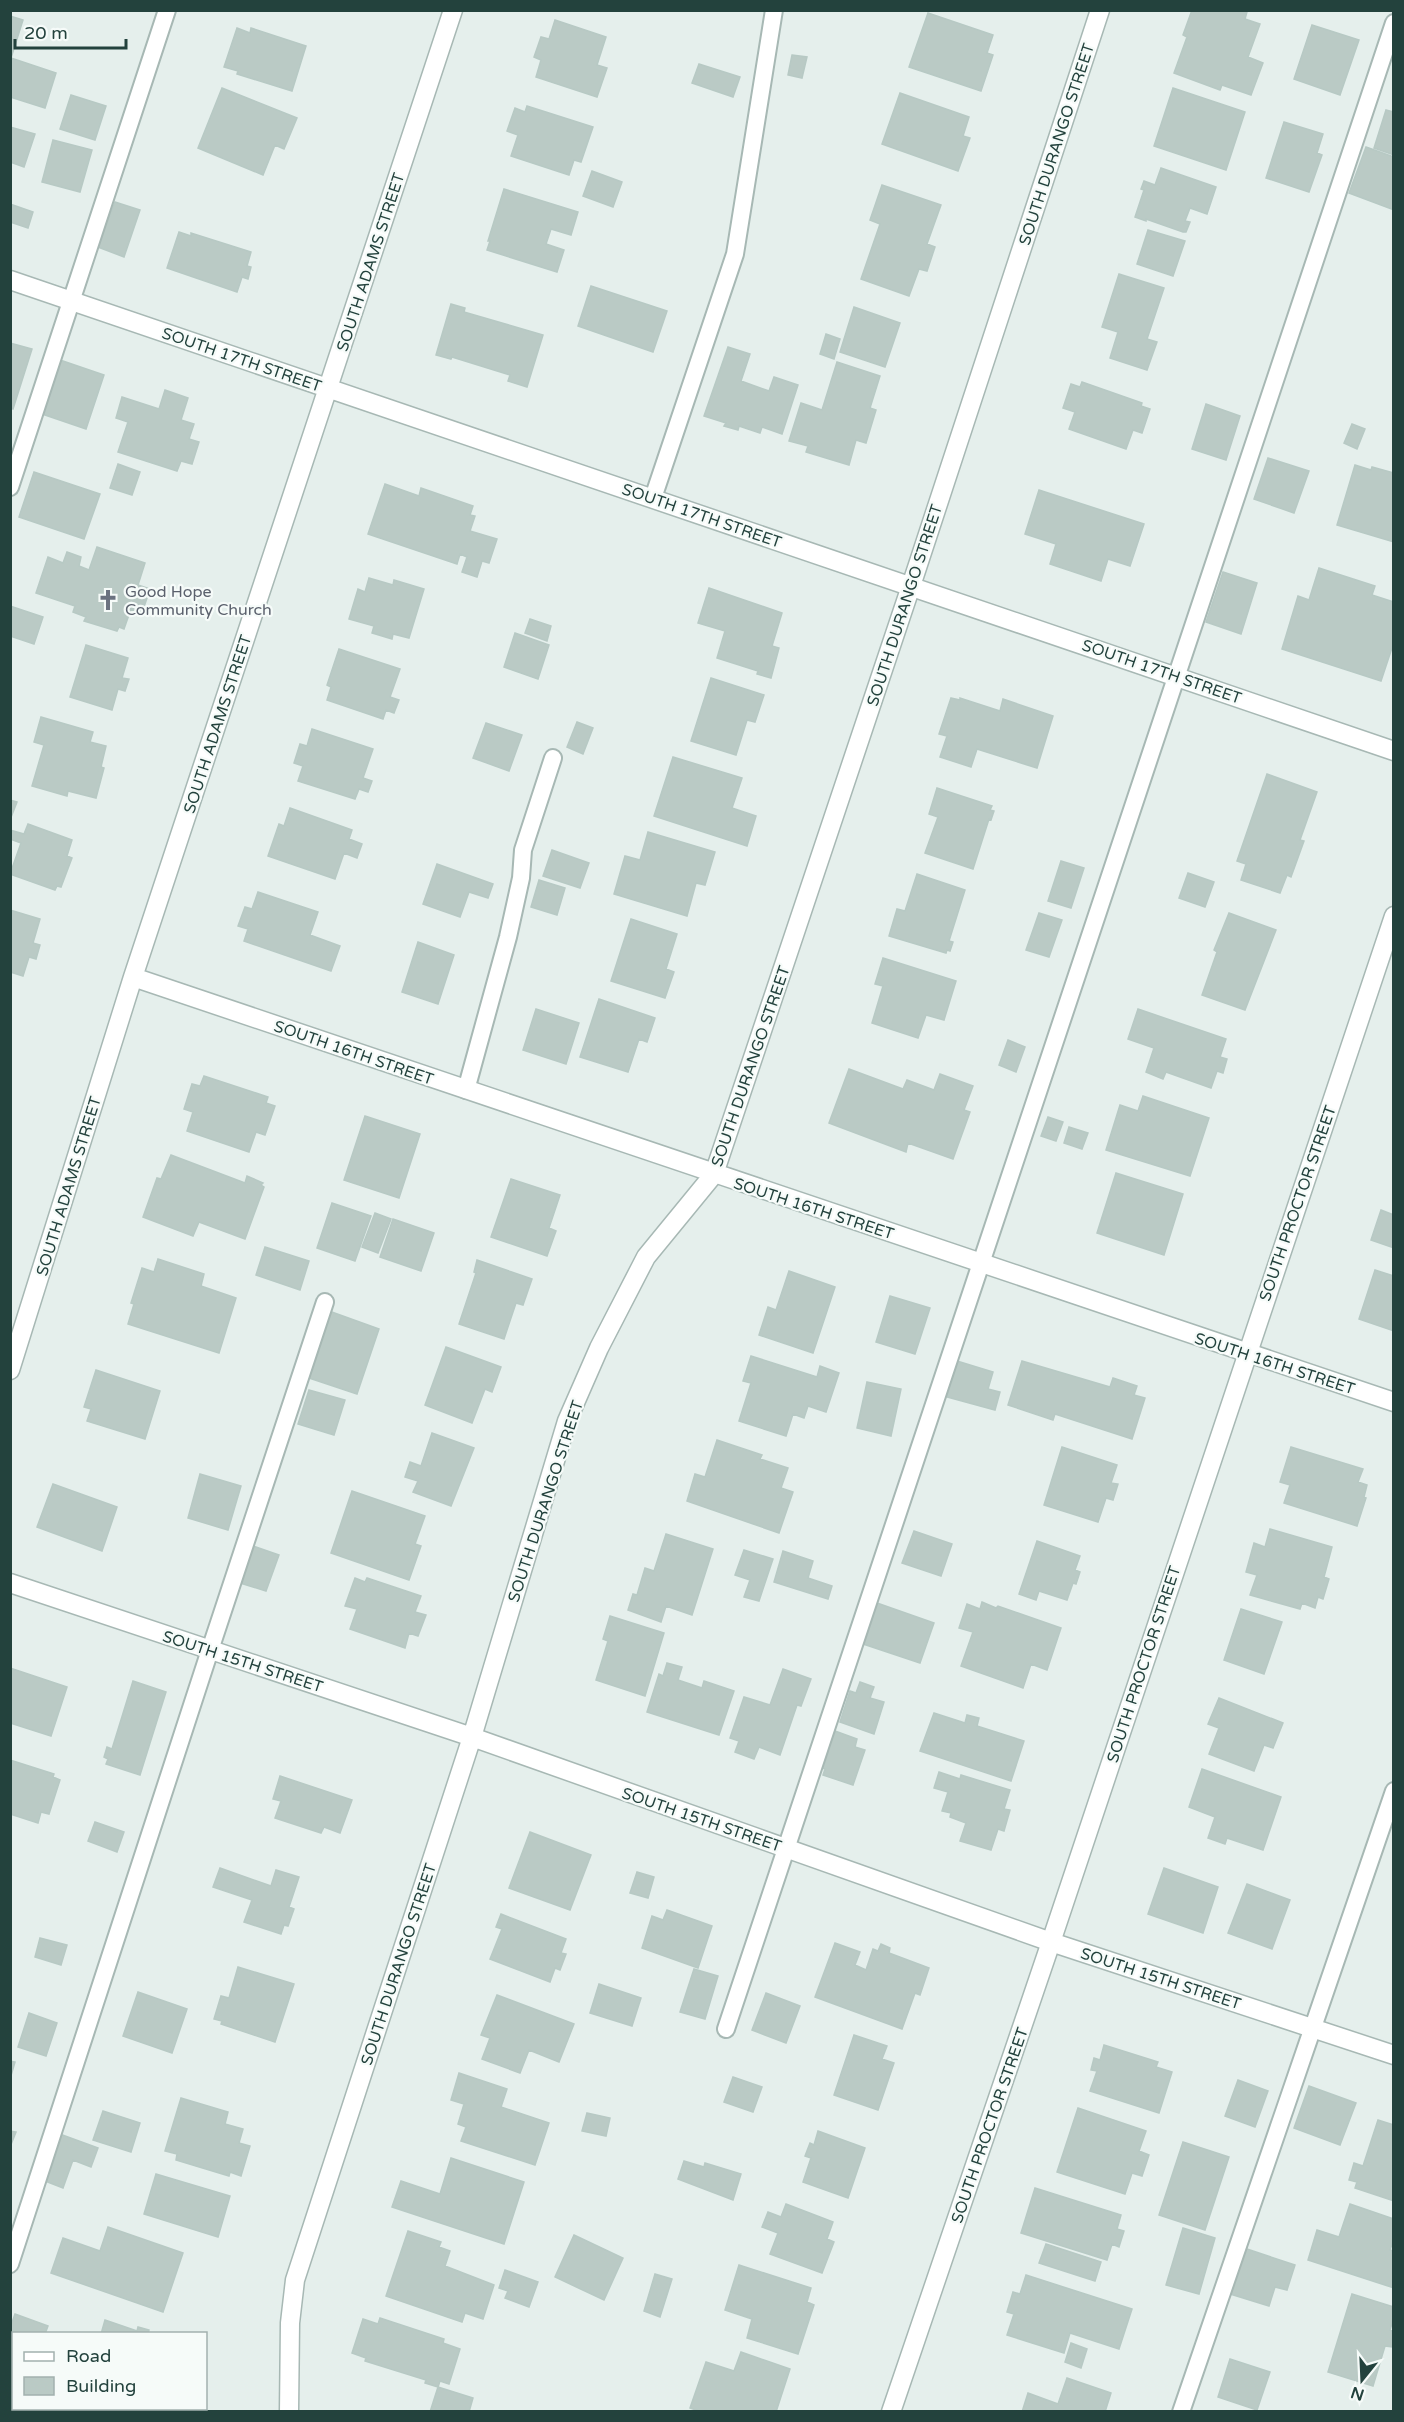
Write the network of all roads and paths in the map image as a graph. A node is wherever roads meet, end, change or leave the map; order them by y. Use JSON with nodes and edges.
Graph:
{"nodes":[{"id":1,"x":167,"y":10,"type":"edge"},
{"id":2,"x":453,"y":10,"type":"edge"},
{"id":3,"x":774,"y":10,"type":"edge"},
{"id":4,"x":1100,"y":10,"type":"edge"},
{"id":5,"x":1394,"y":23,"type":"edge"},
{"id":6,"x":10,"y":280,"type":"edge"},
{"id":7,"x":72,"y":301,"type":"junction"},
{"id":8,"x":328,"y":388,"type":"junction"},
{"id":9,"x":10,"y":487,"type":"edge"},
{"id":10,"x":653,"y":498,"type":"junction"},
{"id":11,"x":911,"y":586,"type":"junction"},
{"id":12,"x":1176,"y":676,"type":"junction"},
{"id":13,"x":1394,"y":751,"type":"edge"},
{"id":14,"x":553,"y":758,"type":"dead end"},
{"id":15,"x":1394,"y":916,"type":"edge"},
{"id":16,"x":133,"y":977,"type":"junction"},
{"id":17,"x":466,"y":1090,"type":"junction"},
{"id":18,"x":714,"y":1174,"type":"junction"},
{"id":19,"x":981,"y":1263,"type":"junction"},
{"id":20,"x":325,"y":1302,"type":"dead end"},
{"id":21,"x":1246,"y":1354,"type":"junction"},
{"id":22,"x":10,"y":1370,"type":"edge"},
{"id":23,"x":1394,"y":1402,"type":"edge"},
{"id":24,"x":10,"y":1583,"type":"edge"},
{"id":25,"x":210,"y":1650,"type":"junction"},
{"id":26,"x":472,"y":1737,"type":"junction"},
{"id":27,"x":1394,"y":1791,"type":"edge"},
{"id":28,"x":786,"y":1848,"type":"junction"},
{"id":29,"x":1051,"y":1942,"type":"junction"},
{"id":30,"x":1313,"y":2028,"type":"junction"},
{"id":31,"x":726,"y":2029,"type":"dead end"},
{"id":32,"x":1394,"y":2055,"type":"edge"},
{"id":33,"x":10,"y":2264,"type":"edge"},
{"id":34,"x":289,"y":2412,"type":"edge"},
{"id":35,"x":891,"y":2412,"type":"edge"},
{"id":36,"x":1181,"y":2412,"type":"edge"}],
"edges":[{"from":1,"to":7,"type":"lane"},
{"from":2,"to":8,"type":"street","name":"SOUTH ADAMS STREET"},
{"from":3,"to":10,"type":"lane"},
{"from":4,"to":11,"type":"street","name":"SOUTH DURANGO STREET"},
{"from":5,"to":12,"type":"lane"},
{"from":6,"to":7,"type":"street","name":"SOUTH 17TH STREET"},
{"from":7,"to":8,"type":"street","name":"SOUTH 17TH STREET"},
{"from":7,"to":9,"type":"lane"},
{"from":8,"to":10,"type":"street","name":"SOUTH 17TH STREET"},
{"from":8,"to":16,"type":"street","name":"SOUTH ADAMS STREET"},
{"from":10,"to":11,"type":"street","name":"SOUTH 17TH STREET"},
{"from":11,"to":12,"type":"street","name":"SOUTH 17TH STREET"},
{"from":11,"to":18,"type":"street","name":"SOUTH DURANGO STREET"},
{"from":12,"to":13,"type":"street","name":"SOUTH 17TH STREET"},
{"from":12,"to":19,"type":"lane"},
{"from":14,"to":17,"type":"lane"},
{"from":15,"to":21,"type":"street","name":"SOUTH PROCTOR STREET"},
{"from":16,"to":17,"type":"street","name":"SOUTH 16TH STREET"},
{"from":16,"to":22,"type":"street","name":"SOUTH ADAMS STREET"},
{"from":17,"to":18,"type":"street","name":"SOUTH 16TH STREET"},
{"from":18,"to":19,"type":"street","name":"SOUTH 16TH STREET"},
{"from":18,"to":26,"type":"street","name":"SOUTH DURANGO STREET"},
{"from":19,"to":21,"type":"street","name":"SOUTH 16TH STREET"},
{"from":19,"to":28,"type":"lane"},
{"from":20,"to":25,"type":"lane"},
{"from":21,"to":23,"type":"street","name":"SOUTH 16TH STREET"},
{"from":21,"to":29,"type":"street","name":"SOUTH PROCTOR STREET"},
{"from":24,"to":25,"type":"street","name":"SOUTH 15TH STREET"},
{"from":25,"to":26,"type":"street","name":"SOUTH 15TH STREET"},
{"from":25,"to":33,"type":"lane"},
{"from":26,"to":28,"type":"street","name":"SOUTH 15TH STREET"},
{"from":26,"to":34,"type":"street","name":"SOUTH DURANGO STREET"},
{"from":27,"to":30,"type":"lane"},
{"from":28,"to":29,"type":"street","name":"SOUTH 15TH STREET"},
{"from":28,"to":31,"type":"lane"},
{"from":29,"to":30,"type":"street","name":"SOUTH 15TH STREET"},
{"from":29,"to":35,"type":"street","name":"SOUTH PROCTOR STREET"},
{"from":30,"to":32,"type":"street","name":"SOUTH 15TH STREET"},
{"from":30,"to":36,"type":"lane"}]}
